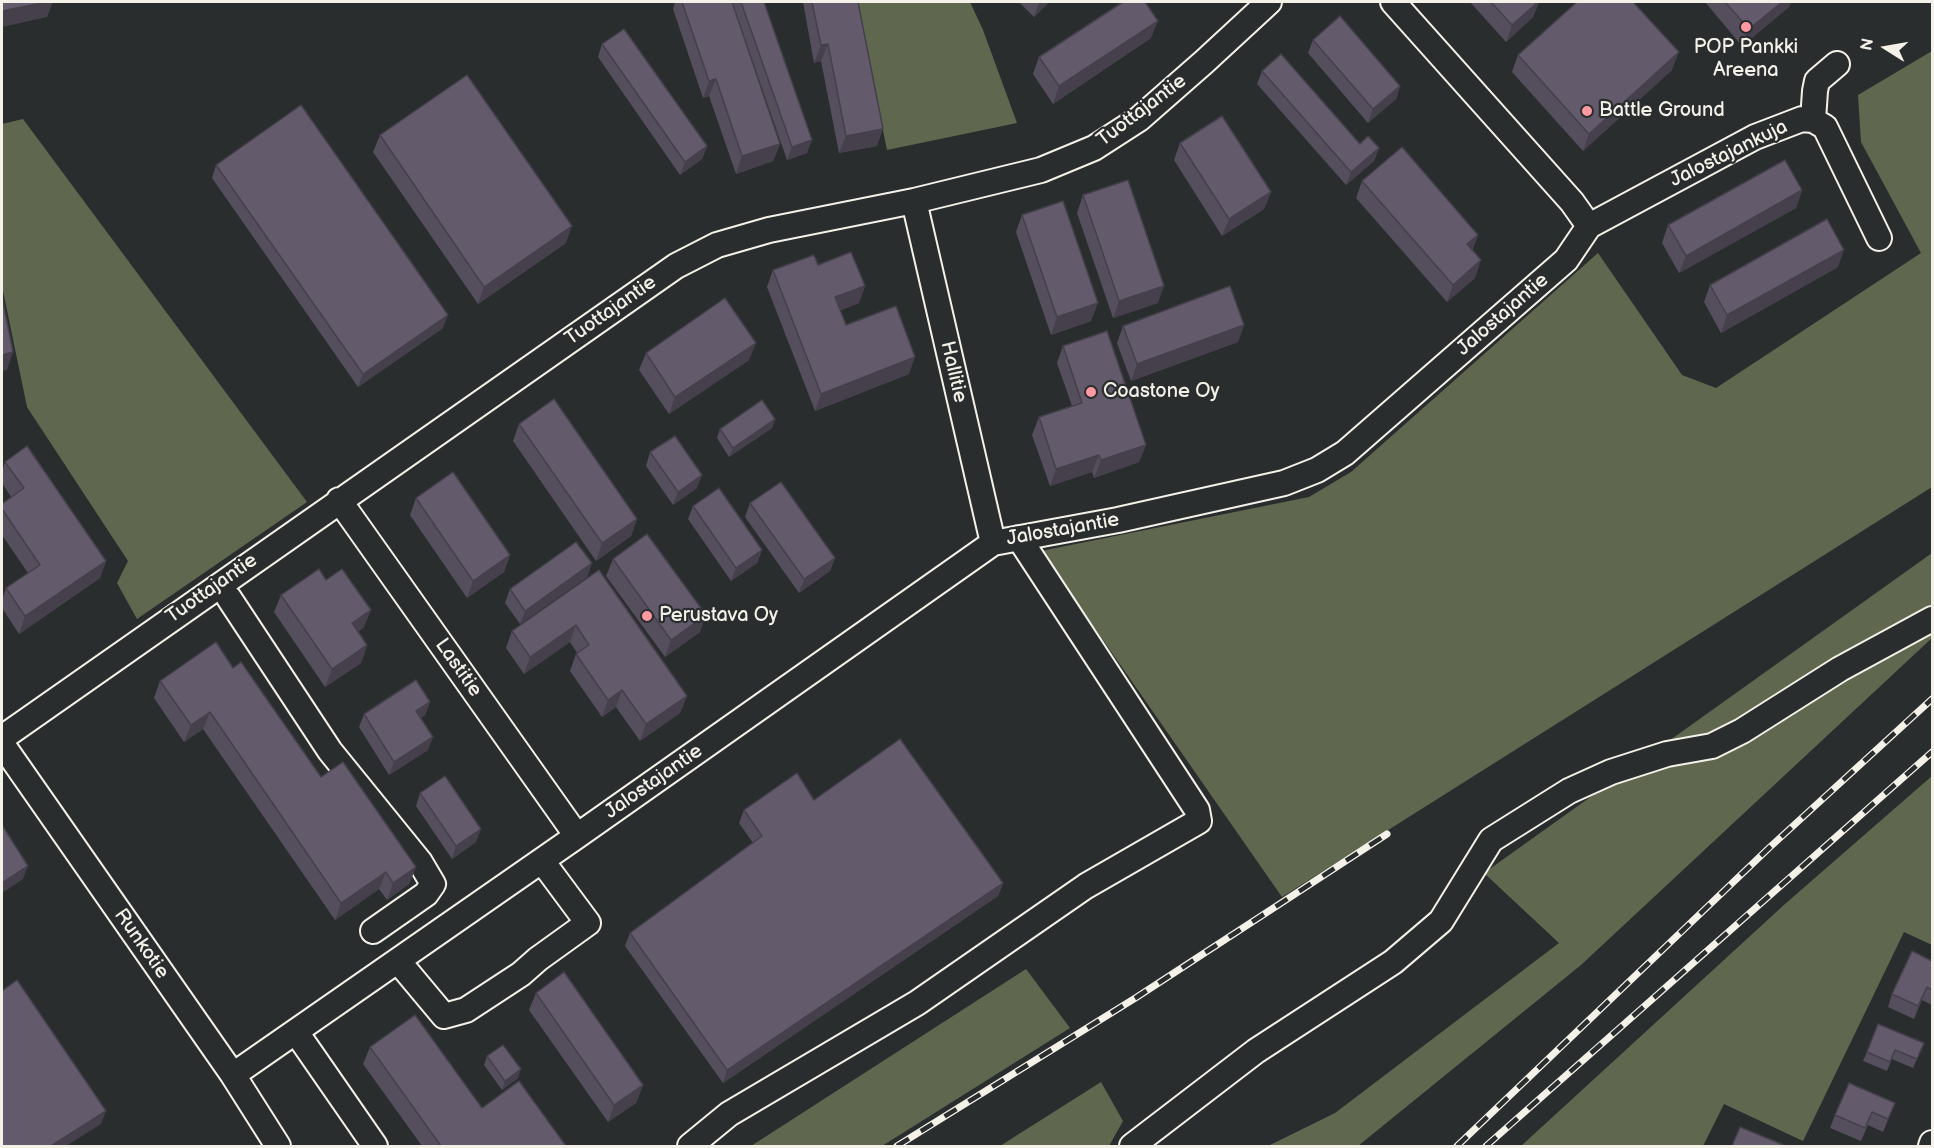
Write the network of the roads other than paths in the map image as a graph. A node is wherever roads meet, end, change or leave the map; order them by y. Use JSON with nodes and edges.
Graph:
{"nodes":[{"id":1,"x":1269,"y":2,"type":"edge"},
{"id":2,"x":1393,"y":2,"type":"edge"},
{"id":3,"x":1837,"y":64,"type":"dead end"},
{"id":4,"x":1807,"y":105,"type":"junction"},
{"id":5,"x":914,"y":201,"type":"junction"},
{"id":6,"x":1589,"y":226,"type":"junction"},
{"id":7,"x":1879,"y":238,"type":"dead end"},
{"id":8,"x":339,"y":500,"type":"junction"},
{"id":9,"x":1019,"y":538,"type":"junction"},
{"id":10,"x":993,"y":543,"type":"junction"},
{"id":11,"x":229,"y":598,"type":"dead end"},
{"id":12,"x":1932,"y":619,"type":"edge"},
{"id":13,"x":2,"y":738,"type":"edge"},
{"id":14,"x":2,"y":744,"type":"edge"},
{"id":15,"x":577,"y":836,"type":"junction"},
{"id":16,"x":542,"y":861,"type":"junction"},
{"id":17,"x":373,"y":931,"type":"dead end"},
{"id":18,"x":399,"y":961,"type":"junction"},
{"id":19,"x":296,"y":1032,"type":"junction"},
{"id":20,"x":233,"y":1075,"type":"junction"},
{"id":21,"x":279,"y":1146,"type":"edge"},
{"id":22,"x":375,"y":1146,"type":"edge"},
{"id":23,"x":690,"y":1146,"type":"edge"},
{"id":24,"x":1132,"y":1146,"type":"edge"}],
"edges":[{"from":1,"to":5,"type":"street","name":"Tuottajantie"},
{"from":2,"to":6,"type":"street"},
{"from":3,"to":4,"type":"street"},
{"from":4,"to":6,"type":"street","name":"Jalostajankuja"},
{"from":4,"to":7,"type":"street","name":"Jalostajankuja"},
{"from":5,"to":8,"type":"street","name":"Tuottajantie"},
{"from":5,"to":10,"type":"street","name":"Hallitie"},
{"from":6,"to":9,"type":"street","name":"Jalostajantie"},
{"from":8,"to":13,"type":"street","name":"Tuottajantie"},
{"from":8,"to":15,"type":"street","name":"Lastitie"},
{"from":9,"to":10,"type":"street","name":"Jalostajantie"},
{"from":9,"to":23,"type":"street"},
{"from":10,"to":15,"type":"street","name":"Jalostajantie"},
{"from":11,"to":17,"type":"street"},
{"from":12,"to":24,"type":"street"},
{"from":14,"to":20,"type":"street","name":"Runkotie"},
{"from":15,"to":16,"type":"street","name":"Jalostajantie"},
{"from":16,"to":18,"type":"street","name":"Jalostajantie"},
{"from":16,"to":18,"type":"street"},
{"from":18,"to":19,"type":"street","name":"Jalostajantie"},
{"from":19,"to":20,"type":"street","name":"Jalostajantie"},
{"from":19,"to":22,"type":"street"},
{"from":20,"to":21,"type":"street","name":"Runkotie"}]}
